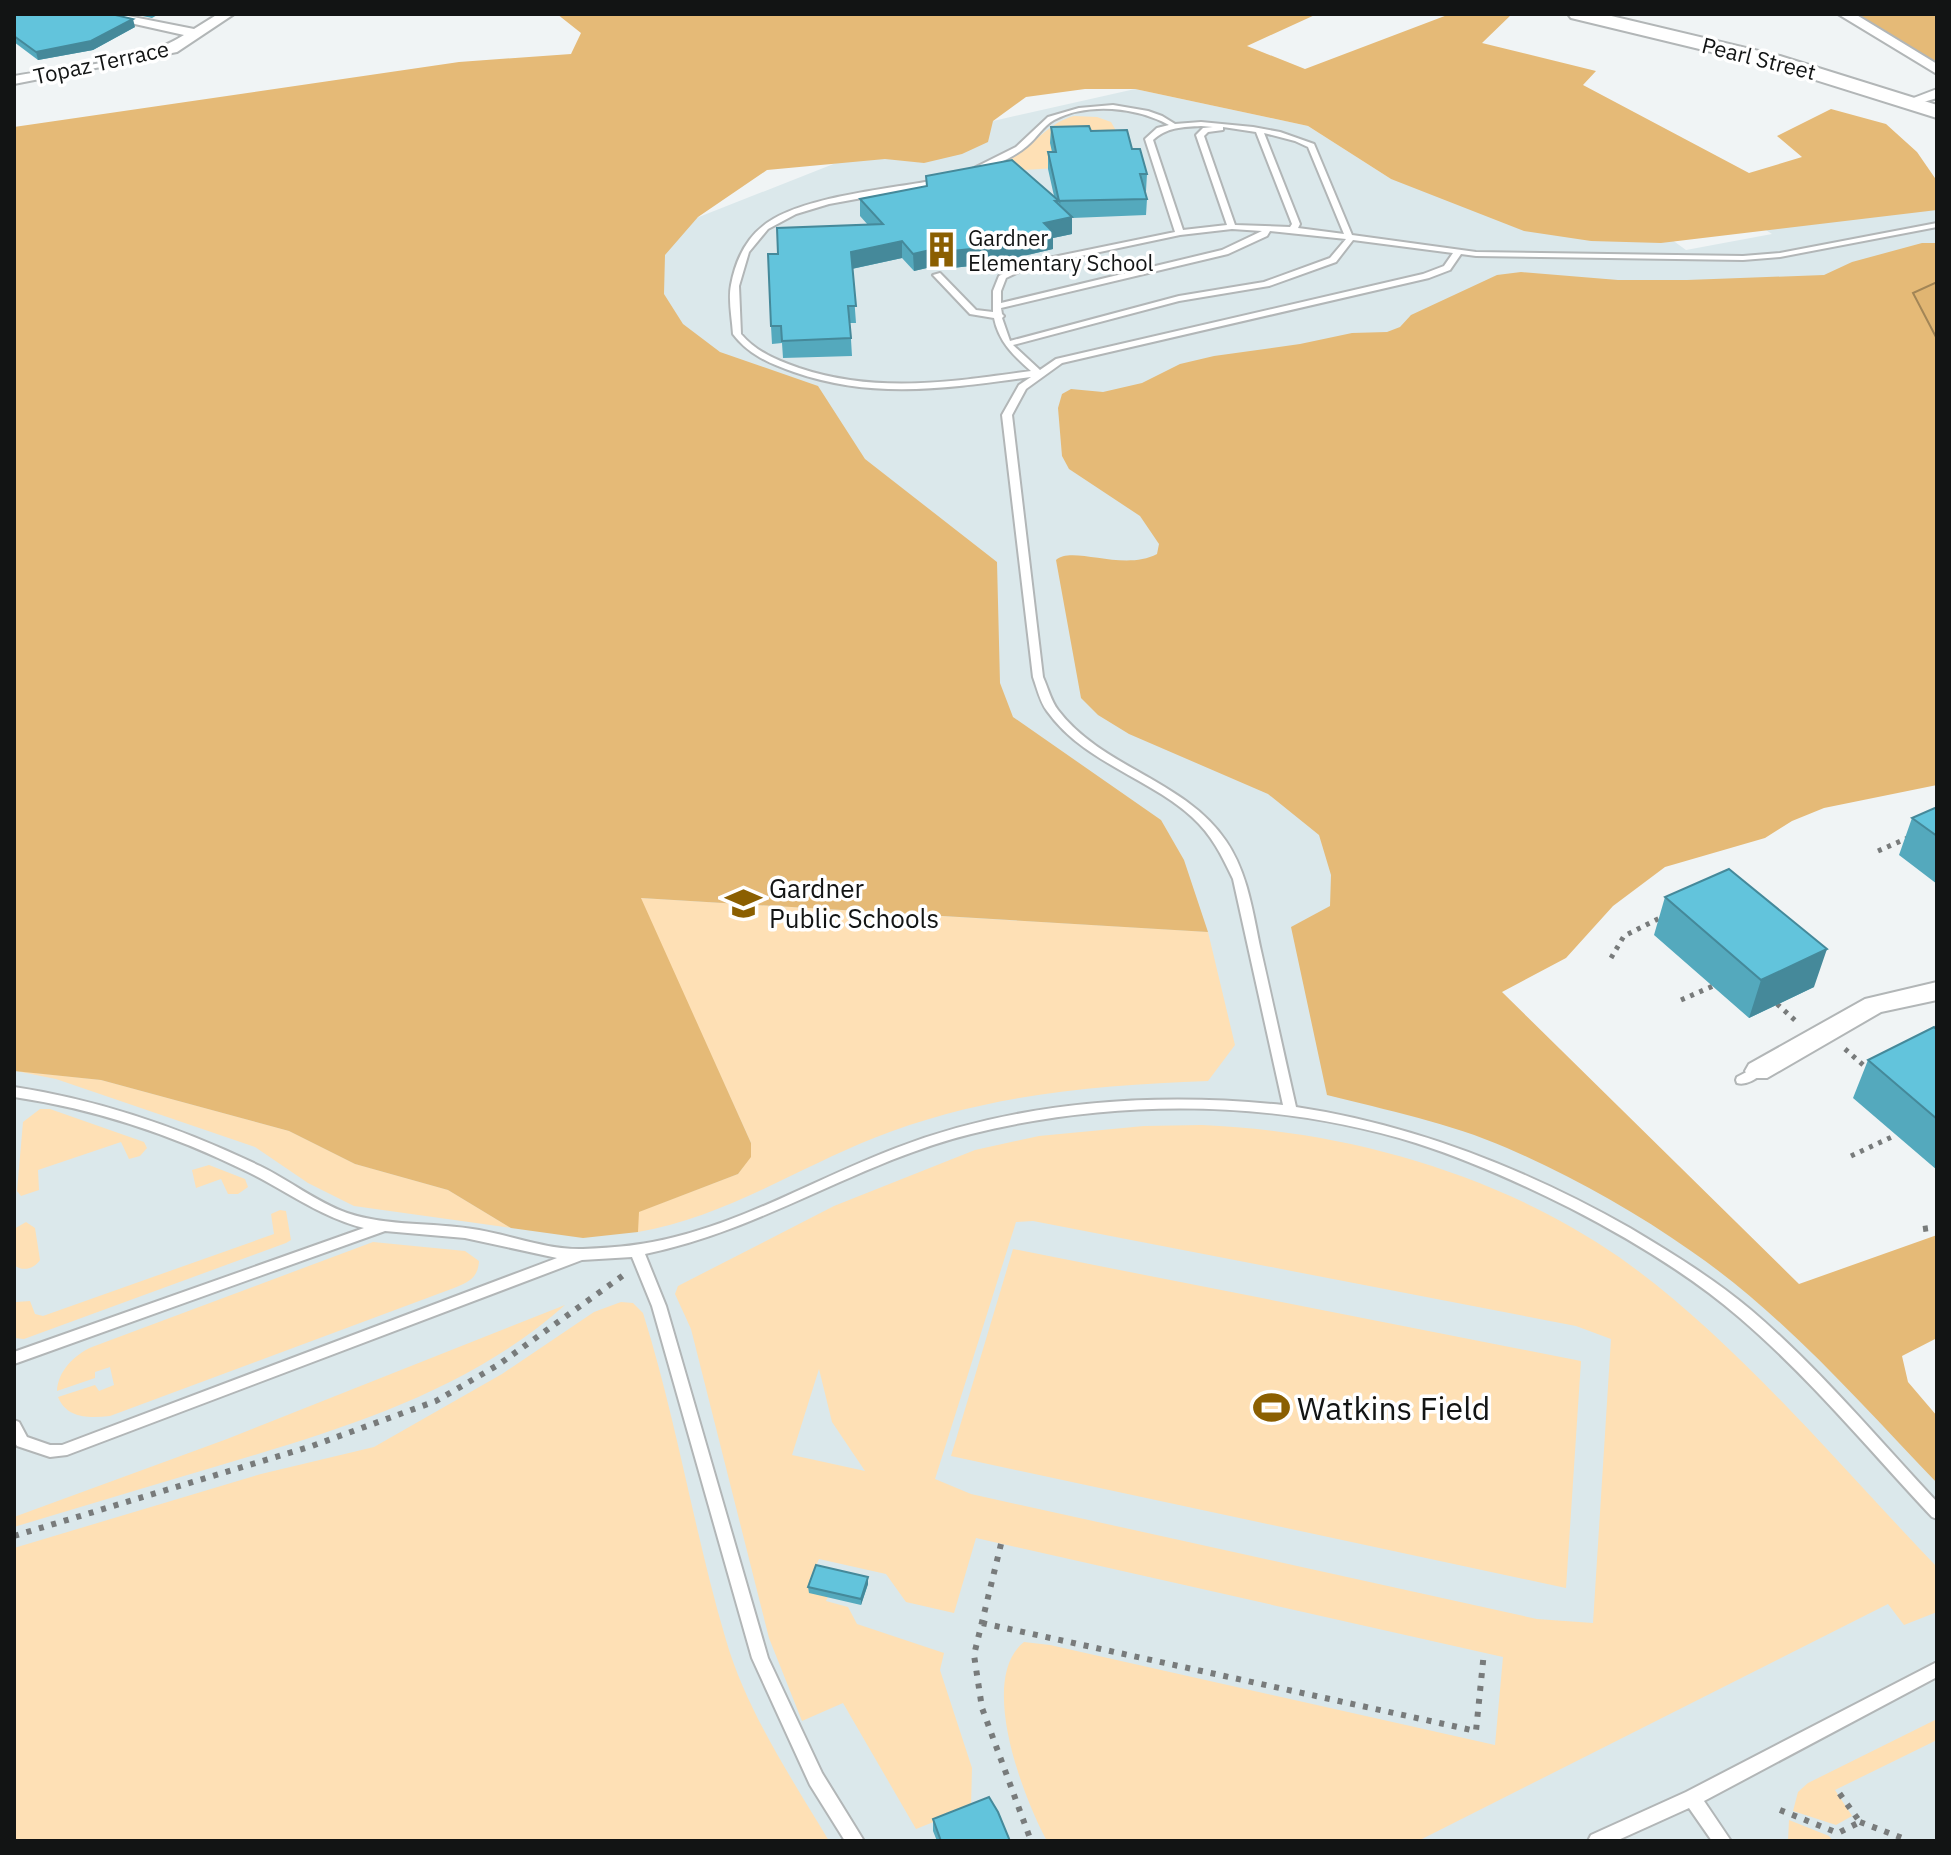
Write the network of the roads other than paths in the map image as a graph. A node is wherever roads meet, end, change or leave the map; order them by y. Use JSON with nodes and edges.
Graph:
{"nodes":[{"id":1,"x":97,"y":14,"type":"edge"},
{"id":2,"x":227,"y":14,"type":"edge"},
{"id":3,"x":1578,"y":14,"type":"edge"},
{"id":4,"x":1845,"y":14,"type":"edge"},
{"id":5,"x":199,"y":34,"type":"junction"},
{"id":6,"x":1937,"y":70,"type":"edge"},
{"id":7,"x":14,"y":80,"type":"edge"},
{"id":8,"x":1937,"y":93,"type":"edge"},
{"id":9,"x":1910,"y":102,"type":"junction"},
{"id":10,"x":1937,"y":112,"type":"edge"},
{"id":11,"x":1172,"y":124,"type":"junction"},
{"id":12,"x":1239,"y":129,"type":"junction"},
{"id":13,"x":1260,"y":132,"type":"junction"},
{"id":14,"x":966,"y":173,"type":"edge"},
{"id":15,"x":948,"y":179,"type":"edge"},
{"id":16,"x":1937,"y":225,"type":"edge"},
{"id":17,"x":1232,"y":227,"type":"junction"},
{"id":18,"x":1268,"y":228,"type":"junction"},
{"id":19,"x":1293,"y":230,"type":"junction"},
{"id":20,"x":1180,"y":233,"type":"junction"},
{"id":21,"x":1350,"y":239,"type":"junction"},
{"id":22,"x":1458,"y":253,"type":"junction"},
{"id":23,"x":937,"y":275,"type":"dead end"},
{"id":24,"x":999,"y":311,"type":"junction"},
{"id":25,"x":1008,"y":344,"type":"junction"},
{"id":26,"x":1038,"y":373,"type":"junction"},
{"id":27,"x":1937,"y":991,"type":"edge"},
{"id":28,"x":1750,"y":1075,"type":"dead end"},
{"id":29,"x":14,"y":1092,"type":"edge"},
{"id":30,"x":1290,"y":1109,"type":"junction"},
{"id":31,"x":385,"y":1226,"type":"junction"},
{"id":32,"x":581,"y":1255,"type":"junction"},
{"id":33,"x":638,"y":1258,"type":"junction"},
{"id":34,"x":14,"y":1358,"type":"edge"},
{"id":35,"x":14,"y":1426,"type":"edge"},
{"id":36,"x":1937,"y":1512,"type":"edge"},
{"id":37,"x":1937,"y":1669,"type":"edge"},
{"id":38,"x":1692,"y":1798,"type":"junction"},
{"id":39,"x":855,"y":1841,"type":"edge"},
{"id":40,"x":1597,"y":1841,"type":"edge"},
{"id":41,"x":1722,"y":1841,"type":"edge"}],
"edges":[{"from":1,"to":5,"type":"street"},
{"from":2,"to":5,"type":"street","name":"Topaz Terrace"},
{"from":3,"to":9,"type":"main road","name":"Pearl Street"},
{"from":4,"to":6,"type":"street"},
{"from":5,"to":7,"type":"street","name":"Topaz Terrace"},
{"from":8,"to":9,"type":"street"},
{"from":9,"to":10,"type":"main road","name":"Pearl Street"},
{"from":11,"to":12,"type":"lane"},
{"from":11,"to":14,"type":"lane"},
{"from":11,"to":20,"type":"lane"},
{"from":12,"to":13,"type":"lane"},
{"from":12,"to":17,"type":"lane"},
{"from":13,"to":19,"type":"lane"},
{"from":13,"to":21,"type":"lane"},
{"from":15,"to":26,"type":"lane"},
{"from":16,"to":22,"type":"lane"},
{"from":17,"to":18,"type":"lane"},
{"from":17,"to":20,"type":"lane"},
{"from":18,"to":19,"type":"lane"},
{"from":18,"to":24,"type":"lane"},
{"from":19,"to":21,"type":"lane"},
{"from":20,"to":24,"type":"lane"},
{"from":21,"to":22,"type":"lane"},
{"from":21,"to":25,"type":"lane"},
{"from":22,"to":26,"type":"lane"},
{"from":23,"to":24,"type":"lane"},
{"from":24,"to":25,"type":"lane"},
{"from":25,"to":26,"type":"lane"},
{"from":26,"to":30,"type":"lane"},
{"from":27,"to":28,"type":"street"},
{"from":29,"to":31,"type":"lane"},
{"from":30,"to":33,"type":"lane"},
{"from":30,"to":36,"type":"lane"},
{"from":31,"to":32,"type":"lane"},
{"from":31,"to":34,"type":"lane"},
{"from":32,"to":33,"type":"lane"},
{"from":32,"to":35,"type":"lane"},
{"from":33,"to":39,"type":"lane"},
{"from":37,"to":38,"type":"lane"},
{"from":38,"to":40,"type":"lane"},
{"from":38,"to":41,"type":"lane"}]}
